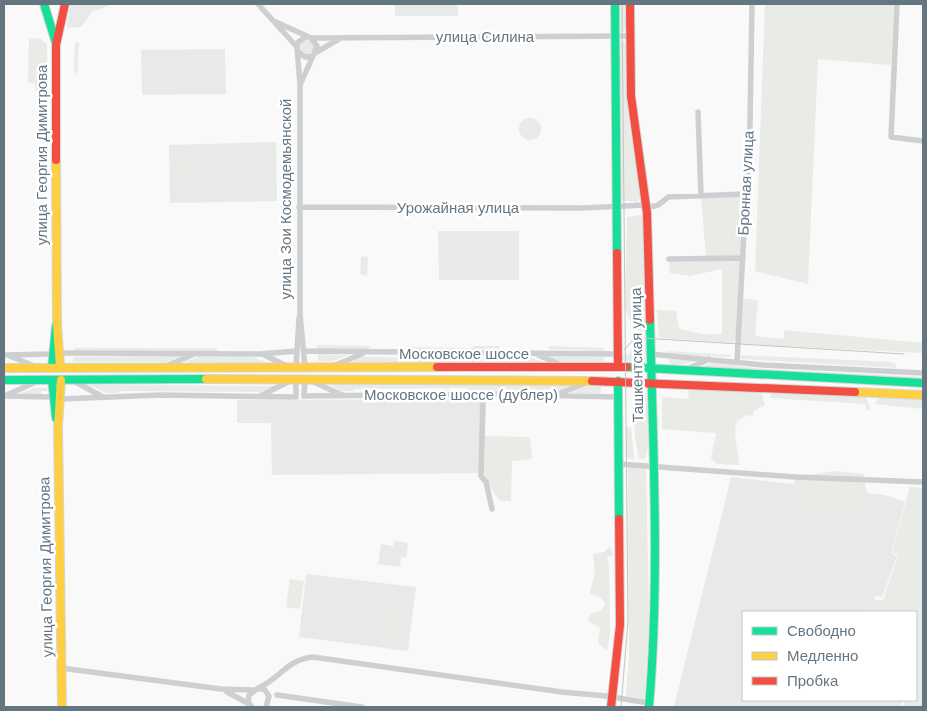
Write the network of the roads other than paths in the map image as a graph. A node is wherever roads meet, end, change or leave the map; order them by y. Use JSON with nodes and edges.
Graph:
{"nodes":[{"id":1,"x":44,"y":4,"type":"edge"},
{"id":2,"x":65,"y":4,"type":"edge"},
{"id":3,"x":258,"y":4,"type":"edge"},
{"id":4,"x":615,"y":4,"type":"edge"},
{"id":5,"x":630,"y":4,"type":"edge"},
{"id":6,"x":752,"y":4,"type":"edge"},
{"id":7,"x":897,"y":4,"type":"edge"},
{"id":8,"x":276,"y":22,"type":"junction"},
{"id":9,"x":615,"y":36,"type":"junction"},
{"id":10,"x":630,"y":36,"type":"junction"},
{"id":11,"x":309,"y":37,"type":"junction"},
{"id":12,"x":340,"y":38,"type":"junction"},
{"id":13,"x":56,"y":45,"type":"junction"},
{"id":14,"x":297,"y":49,"type":"junction"},
{"id":15,"x":314,"y":55,"type":"junction"},
{"id":16,"x":300,"y":85,"type":"junction"},
{"id":17,"x":698,"y":112,"type":"dead end"},
{"id":18,"x":923,"y":141,"type":"edge"},
{"id":19,"x":745,"y":194,"type":"junction"},
{"id":20,"x":701,"y":195,"type":"junction"},
{"id":21,"x":644,"y":205,"type":"junction"},
{"id":22,"x":299,"y":207,"type":"junction"},
{"id":23,"x":617,"y":207,"type":"junction"},
{"id":24,"x":743,"y":258,"type":"junction"},
{"id":25,"x":669,"y":259,"type":"dead end"},
{"id":26,"x":300,"y":314,"type":"junction"},
{"id":27,"x":296,"y":351,"type":"junction"},
{"id":28,"x":304,"y":351,"type":"junction"},
{"id":29,"x":56,"y":353,"type":"junction"},
{"id":30,"x":366,"y":353,"type":"junction"},
{"id":31,"x":533,"y":353,"type":"junction"},
{"id":32,"x":194,"y":354,"type":"junction"},
{"id":33,"x":260,"y":354,"type":"junction"},
{"id":34,"x":617,"y":354,"type":"junction"},
{"id":35,"x":650,"y":354,"type":"junction"},
{"id":36,"x":6,"y":355,"type":"edge"},
{"id":37,"x":711,"y":359,"type":"junction"},
{"id":38,"x":737,"y":361,"type":"junction"},
{"id":39,"x":52,"y":367,"type":"junction"},
{"id":40,"x":60,"y":367,"type":"junction"},
{"id":41,"x":163,"y":367,"type":"junction"},
{"id":42,"x":292,"y":367,"type":"junction"},
{"id":43,"x":329,"y":367,"type":"junction"},
{"id":44,"x":568,"y":367,"type":"junction"},
{"id":45,"x":618,"y":367,"type":"junction"},
{"id":46,"x":4,"y":368,"type":"edge"},
{"id":47,"x":38,"y":368,"type":"junction"},
{"id":48,"x":305,"y":368,"type":"junction"},
{"id":49,"x":651,"y":368,"type":"junction"},
{"id":50,"x":683,"y":370,"type":"junction"},
{"id":51,"x":923,"y":373,"type":"edge"},
{"id":52,"x":296,"y":378,"type":"junction"},
{"id":53,"x":305,"y":378,"type":"junction"},
{"id":54,"x":4,"y":380,"type":"edge"},
{"id":55,"x":40,"y":380,"type":"junction"},
{"id":56,"x":52,"y":380,"type":"junction"},
{"id":57,"x":61,"y":380,"type":"junction"},
{"id":58,"x":73,"y":380,"type":"junction"},
{"id":59,"x":588,"y":381,"type":"junction"},
{"id":60,"x":618,"y":381,"type":"junction"},
{"id":61,"x":651,"y":382,"type":"junction"},
{"id":62,"x":923,"y":383,"type":"edge"},
{"id":63,"x":483,"y":394,"type":"junction"},
{"id":64,"x":559,"y":394,"type":"junction"},
{"id":65,"x":342,"y":395,"type":"junction"},
{"id":66,"x":923,"y":395,"type":"edge"},
{"id":67,"x":5,"y":396,"type":"edge"},
{"id":68,"x":103,"y":396,"type":"junction"},
{"id":69,"x":260,"y":396,"type":"junction"},
{"id":70,"x":304,"y":396,"type":"joint"},
{"id":71,"x":619,"y":396,"type":"junction"},
{"id":72,"x":56,"y":398,"type":"junction"},
{"id":73,"x":619,"y":464,"type":"junction"},
{"id":74,"x":653,"y":465,"type":"junction"},
{"id":75,"x":923,"y":482,"type":"edge"},
{"id":76,"x":492,"y":509,"type":"dead end"},
{"id":77,"x":61,"y":668,"type":"junction"},
{"id":78,"x":275,"y":678,"type":"junction"},
{"id":79,"x":220,"y":689,"type":"junction"},
{"id":80,"x":256,"y":689,"type":"junction"},
{"id":81,"x":277,"y":695,"type":"dead end"},
{"id":82,"x":612,"y":697,"type":"junction"},
{"id":83,"x":268,"y":704,"type":"edge"},
{"id":84,"x":649,"y":705,"type":"edge"},
{"id":85,"x":251,"y":706,"type":"edge"},
{"id":86,"x":62,"y":707,"type":"edge"},
{"id":87,"x":362,"y":707,"type":"edge"},
{"id":88,"x":611,"y":707,"type":"edge"}],
"edges":[{"from":1,"to":13,"type":"main road","name":"улица Георгия Димитрова"},
{"from":2,"to":13,"type":"main road","name":"улица Георгия Димитрова"},
{"from":3,"to":8,"type":"street"},
{"from":4,"to":9,"type":"main road","name":"Ташкентская улица"},
{"from":5,"to":10,"type":"main road","name":"Ташкентская улица"},
{"from":6,"to":19,"type":"street","name":"Бронная улица"},
{"from":7,"to":18,"type":"street"},
{"from":8,"to":11,"type":"street"},
{"from":8,"to":14,"type":"street"},
{"from":9,"to":10,"type":"street","name":"улица Силина"},
{"from":9,"to":12,"type":"street","name":"улица Силина"},
{"from":9,"to":23,"type":"main road","name":"Ташкентская улица"},
{"from":10,"to":21,"type":"main road","name":"Ташкентская улица"},
{"from":11,"to":12,"type":"street","name":"улица Силина"},
{"from":11,"to":14,"type":"street"},
{"from":11,"to":15,"type":"street"},
{"from":12,"to":15,"type":"street"},
{"from":13,"to":29,"type":"main road","name":"улица Георгия Димитрова"},
{"from":14,"to":15,"type":"street"},
{"from":14,"to":16,"type":"street","name":"улица Зои Космодемьянской"},
{"from":15,"to":16,"type":"street","name":"улица Зои Космодемьянской"},
{"from":16,"to":22,"type":"street","name":"улица Зои Космодемьянской"},
{"from":17,"to":20,"type":"street"},
{"from":19,"to":20,"type":"street"},
{"from":19,"to":24,"type":"street","name":"Бронная улица"},
{"from":20,"to":21,"type":"street"},
{"from":21,"to":23,"type":"street","name":"Урожайная улица"},
{"from":21,"to":35,"type":"main road","name":"Ташкентская улица"},
{"from":22,"to":23,"type":"street","name":"Урожайная улица"},
{"from":22,"to":26,"type":"street","name":"улица Зои Космодемьянской"},
{"from":23,"to":34,"type":"main road","name":"Ташкентская улица"},
{"from":24,"to":25,"type":"street"},
{"from":24,"to":38,"type":"street","name":"Бронная улица"},
{"from":26,"to":27,"type":"street","name":"улица Зои Космодемьянской"},
{"from":26,"to":28,"type":"street","name":"улица Зои Космодемьянской"},
{"from":27,"to":33,"type":"street"},
{"from":27,"to":42,"type":"street","name":"улица Зои Космодемьянской"},
{"from":28,"to":30,"type":"street","name":"Московское шоссе (дублер)"},
{"from":28,"to":48,"type":"street","name":"улица Зои Космодемьянской"},
{"from":29,"to":32,"type":"street"},
{"from":29,"to":36,"type":"street"},
{"from":29,"to":39,"type":"main road","name":"улица Георгия Димитрова"},
{"from":29,"to":40,"type":"main road","name":"улица Георгия Димитрова"},
{"from":30,"to":31,"type":"street","name":"Московское шоссе (дублер)"},
{"from":30,"to":43,"type":"street"},
{"from":31,"to":34,"type":"street","name":"Московское шоссе (дублер)"},
{"from":31,"to":44,"type":"street","name":"Московское шоссе (дублер)"},
{"from":32,"to":33,"type":"street"},
{"from":32,"to":41,"type":"street"},
{"from":33,"to":42,"type":"street"},
{"from":34,"to":45,"type":"main road","name":"Ташкентская улица"},
{"from":35,"to":37,"type":"street"},
{"from":35,"to":49,"type":"main road","name":"Ташкентская улица"},
{"from":36,"to":47,"type":"street"},
{"from":37,"to":38,"type":"street"},
{"from":37,"to":50,"type":"street"},
{"from":38,"to":51,"type":"street"},
{"from":39,"to":40,"type":"main road","name":"Московское шоссе"},
{"from":39,"to":47,"type":"main road","name":"Московское шоссе"},
{"from":39,"to":56,"type":"main road","name":"улица Георгия Димитрова"},
{"from":40,"to":41,"type":"main road","name":"Московское шоссе"},
{"from":40,"to":57,"type":"main road","name":"улица Георгия Димитрова"},
{"from":41,"to":42,"type":"main road","name":"Московское шоссе"},
{"from":42,"to":48,"type":"main road","name":"Московское шоссе"},
{"from":42,"to":52,"type":"main road","name":"улица Зои Космодемьянской"},
{"from":43,"to":44,"type":"main road","name":"Московское шоссе"},
{"from":43,"to":48,"type":"main road","name":"Московское шоссе"},
{"from":44,"to":45,"type":"main road","name":"Московское шоссе"},
{"from":45,"to":49,"type":"main road","name":"Московское шоссе"},
{"from":45,"to":60,"type":"main road","name":"Ташкентская улица"},
{"from":46,"to":47,"type":"main road","name":"Московское шоссе"},
{"from":48,"to":53,"type":"main road","name":"улица Зои Космодемьянской"},
{"from":49,"to":50,"type":"main road","name":"Московское шоссе"},
{"from":49,"to":61,"type":"main road","name":"Ташкентская улица"},
{"from":50,"to":62,"type":"main road","name":"Московское шоссе"},
{"from":52,"to":53,"type":"main road","name":"Московское шоссе"},
{"from":52,"to":58,"type":"main road","name":"Московское шоссе"},
{"from":52,"to":69,"type":"street"},
{"from":52,"to":69,"type":"street","name":"улица Зои Космодемьянской"},
{"from":53,"to":59,"type":"main road","name":"Московское шоссе"},
{"from":53,"to":65,"type":"street"},
{"from":53,"to":70,"type":"street","name":"улица Зои Космодемьянской"},
{"from":54,"to":55,"type":"main road","name":"Московское шоссе"},
{"from":55,"to":56,"type":"main road","name":"Московское шоссе"},
{"from":55,"to":67,"type":"street"},
{"from":56,"to":57,"type":"main road","name":"Московское шоссе"},
{"from":56,"to":72,"type":"main road","name":"улица Георгия Димитрова"},
{"from":57,"to":58,"type":"main road","name":"Московское шоссе"},
{"from":57,"to":72,"type":"main road","name":"улица Георгия Димитрова"},
{"from":58,"to":68,"type":"street"},
{"from":59,"to":60,"type":"main road","name":"Московское шоссе"},
{"from":59,"to":64,"type":"street"},
{"from":60,"to":61,"type":"main road","name":"Московское шоссе"},
{"from":60,"to":71,"type":"main road","name":"Ташкентская улица"},
{"from":61,"to":66,"type":"main road","name":"Московское шоссе"},
{"from":61,"to":74,"type":"main road","name":"Ташкентская улица"},
{"from":63,"to":64,"type":"street","name":"Московское шоссе (дублер)"},
{"from":63,"to":65,"type":"street","name":"Московское шоссе (дублер)"},
{"from":63,"to":76,"type":"street"},
{"from":64,"to":71,"type":"street","name":"Московское шоссе (дублер)"},
{"from":65,"to":70,"type":"street","name":"Московское шоссе (дублер)"},
{"from":67,"to":72,"type":"street"},
{"from":68,"to":69,"type":"street"},
{"from":68,"to":72,"type":"street"},
{"from":71,"to":73,"type":"main road","name":"Ташкентская улица"},
{"from":72,"to":77,"type":"main road","name":"улица Георгия Димитрова"},
{"from":73,"to":74,"type":"street"},
{"from":73,"to":82,"type":"main road","name":"Ташкентская улица"},
{"from":74,"to":75,"type":"street"},
{"from":74,"to":84,"type":"main road","name":"Ташкентская улица"},
{"from":77,"to":79,"type":"street"},
{"from":77,"to":86,"type":"main road","name":"улица Георгия Димитрова"},
{"from":78,"to":80,"type":"street"},
{"from":78,"to":82,"type":"street"},
{"from":78,"to":83,"type":"street"},
{"from":79,"to":80,"type":"street"},
{"from":79,"to":85,"type":"street"},
{"from":80,"to":83,"type":"street"},
{"from":80,"to":85,"type":"street"},
{"from":81,"to":87,"type":"street"},
{"from":82,"to":84,"type":"street"},
{"from":82,"to":88,"type":"main road","name":"Ташкентская улица"}]}
